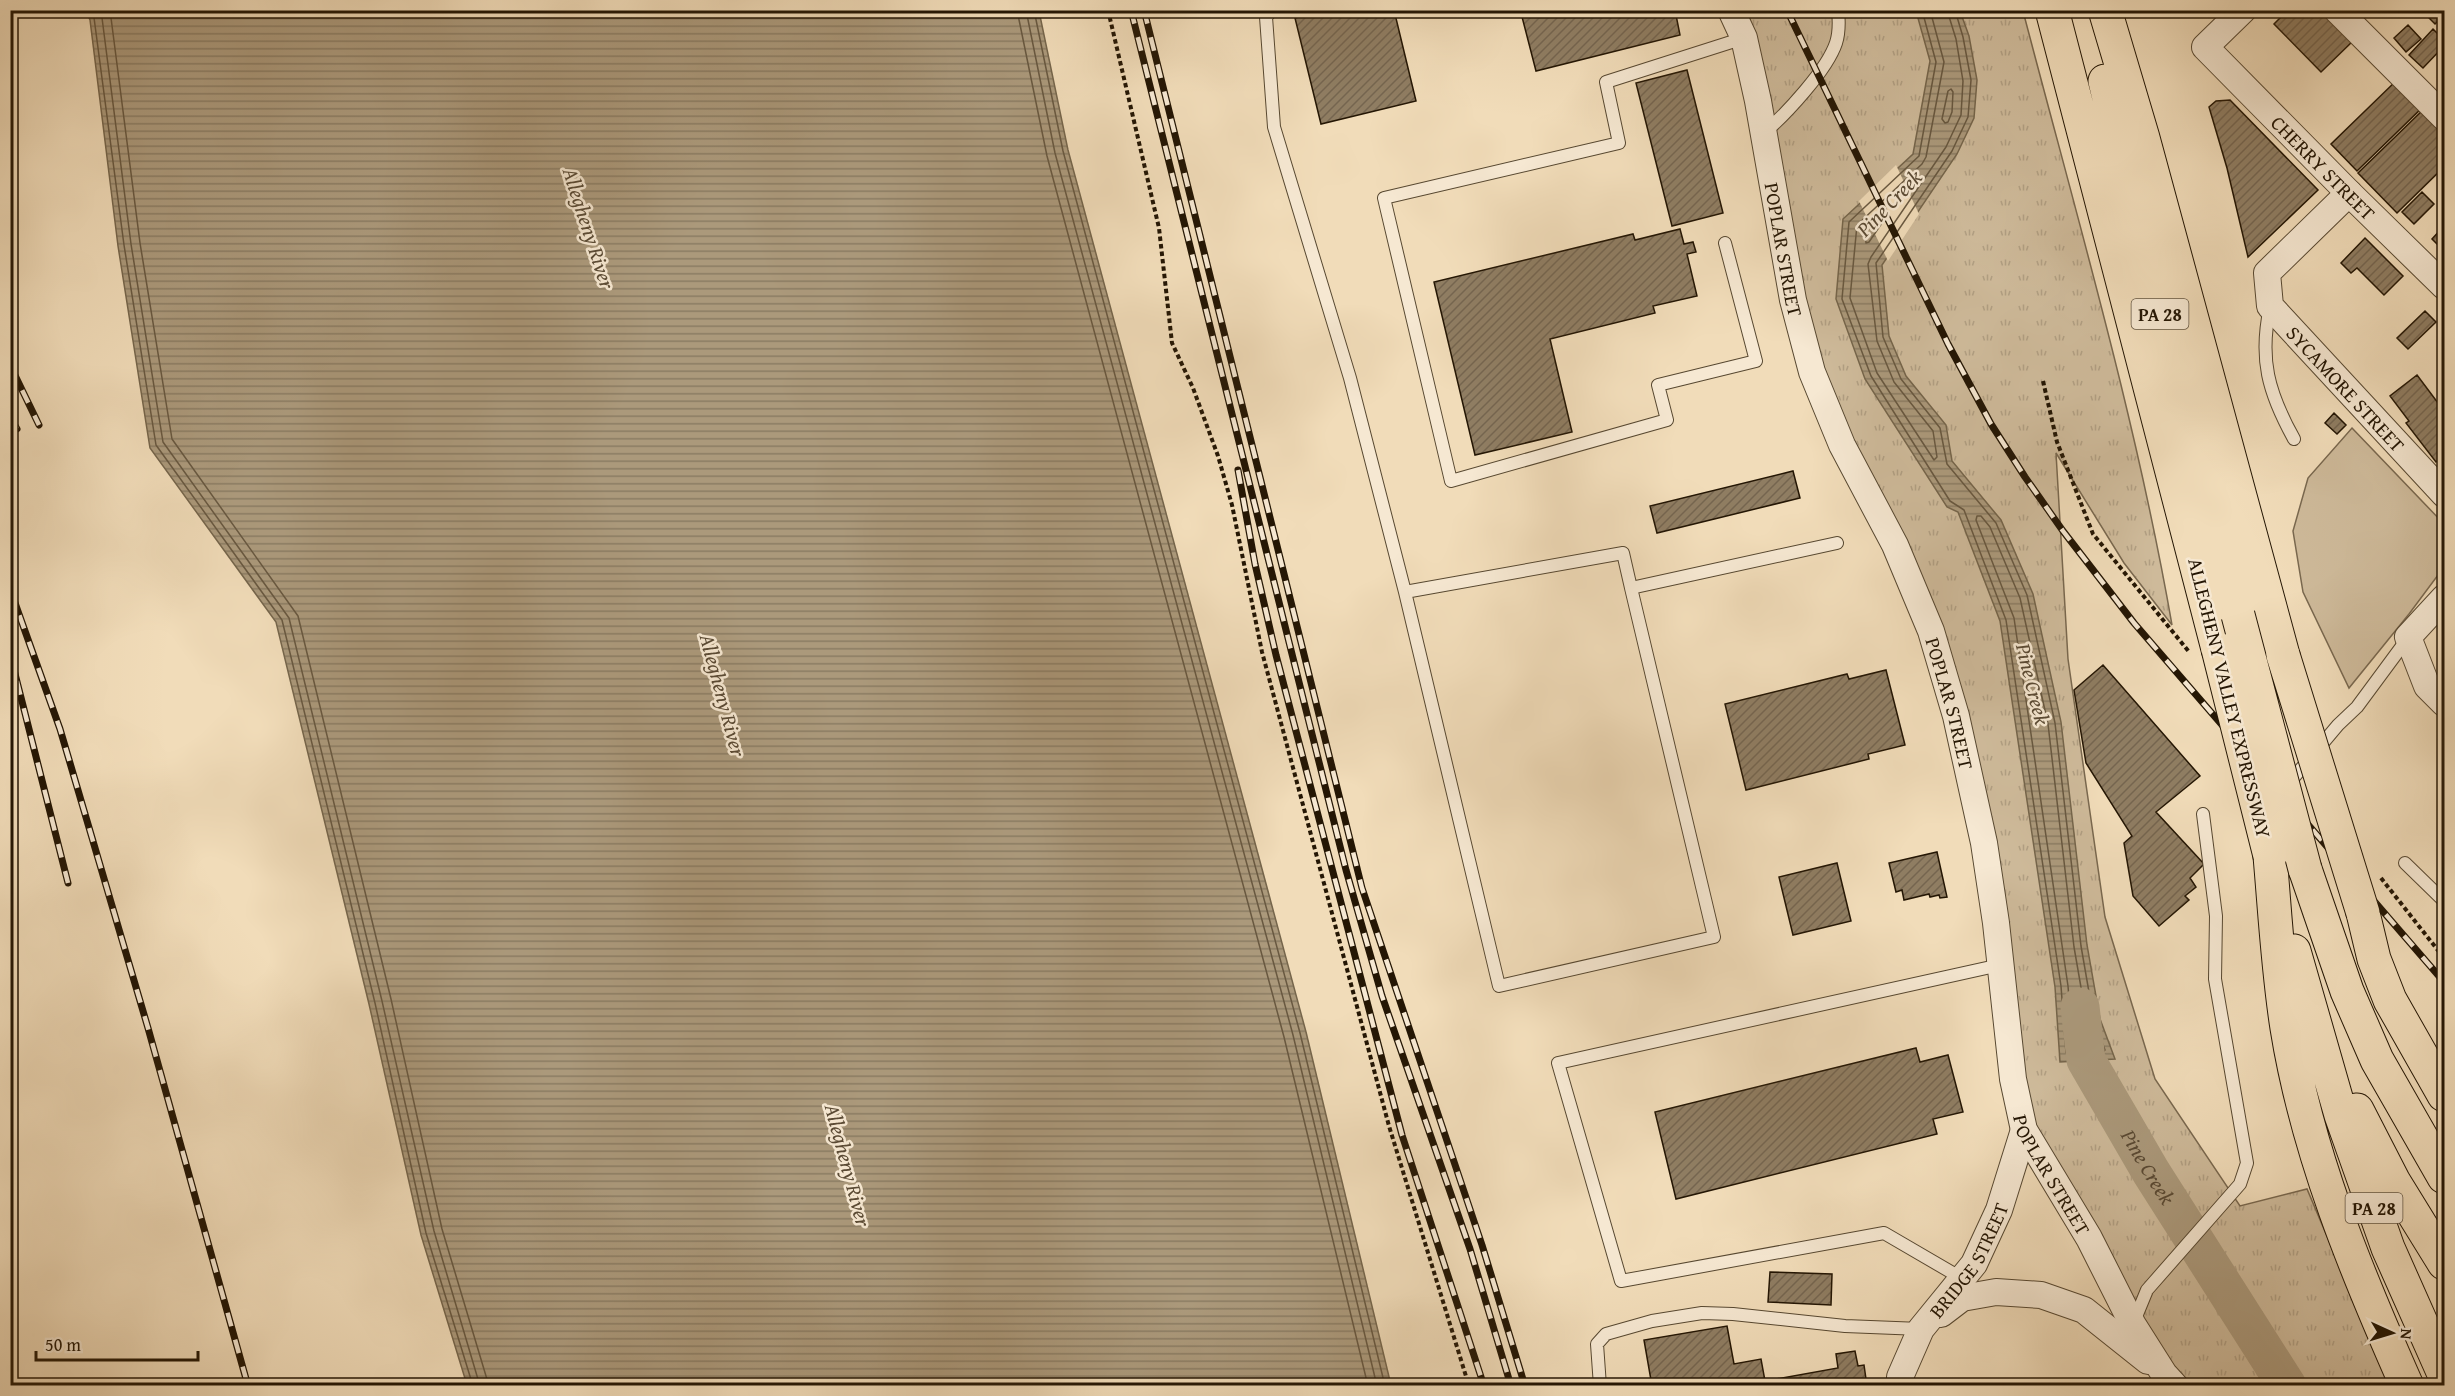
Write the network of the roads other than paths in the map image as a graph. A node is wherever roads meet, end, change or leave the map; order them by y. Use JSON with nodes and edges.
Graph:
{"nodes":[{"id":1,"x":1272,"y":10,"type":"edge"},
{"id":2,"x":1731,"y":10,"type":"edge"},
{"id":3,"x":1838,"y":10,"type":"edge"},
{"id":4,"x":2052,"y":10,"type":"edge"},
{"id":5,"x":2088,"y":10,"type":"edge"},
{"id":6,"x":2105,"y":10,"type":"edge"},
{"id":7,"x":2243,"y":10,"type":"edge"},
{"id":8,"x":2337,"y":10,"type":"edge"},
{"id":9,"x":1744,"y":38,"type":"junction"},
{"id":10,"x":2445,"y":117,"type":"edge"},
{"id":11,"x":1765,"y":132,"type":"junction"},
{"id":12,"x":2349,"y":193,"type":"junction"},
{"id":13,"x":1725,"y":243,"type":"dead end"},
{"id":14,"x":2445,"y":286,"type":"edge"},
{"id":15,"x":2270,"y":306,"type":"junction"},
{"id":16,"x":2294,"y":439,"type":"dead end"},
{"id":17,"x":2445,"y":494,"type":"edge"},
{"id":18,"x":1837,"y":543,"type":"dead end"},
{"id":19,"x":1631,"y":588,"type":"junction"},
{"id":20,"x":1405,"y":592,"type":"junction"},
{"id":21,"x":2445,"y":598,"type":"edge"},
{"id":22,"x":2408,"y":637,"type":"junction"},
{"id":23,"x":2445,"y":703,"type":"edge"},
{"id":24,"x":2295,"y":776,"type":"dead end"},
{"id":25,"x":2202,"y":814,"type":"dead end"},
{"id":26,"x":2270,"y":856,"type":"junction"},
{"id":27,"x":2405,"y":864,"type":"dead end"},
{"id":28,"x":2445,"y":901,"type":"edge"},
{"id":29,"x":2363,"y":914,"type":"junction"},
{"id":30,"x":2000,"y":965,"type":"junction"},
{"id":31,"x":2319,"y":1037,"type":"junction"},
{"id":32,"x":2445,"y":1051,"type":"edge"},
{"id":33,"x":2445,"y":1095,"type":"edge"},
{"id":34,"x":2024,"y":1130,"type":"junction"},
{"id":35,"x":2445,"y":1177,"type":"edge"},
{"id":36,"x":2445,"y":1263,"type":"edge"},
{"id":37,"x":1963,"y":1279,"type":"junction"},
{"id":38,"x":2133,"y":1325,"type":"junction"},
{"id":39,"x":1921,"y":1329,"type":"junction"},
{"id":40,"x":2445,"y":1374,"type":"edge"},
{"id":41,"x":2169,"y":1380,"type":"edge"},
{"id":42,"x":1600,"y":1386,"type":"edge"},
{"id":43,"x":1900,"y":1386,"type":"edge"},
{"id":44,"x":2407,"y":1386,"type":"edge"}],
"edges":[{"from":1,"to":20,"type":"lane"},
{"from":2,"to":9,"type":"street","name":"POPLAR STREET"},
{"from":3,"to":11,"type":"lane"},
{"from":4,"to":26,"type":"highway","name":"ALLEGHENY VALLEY EXPRESSWAY","number":"PA 28","bridge":true},
{"from":5,"to":35,"type":"highway","name":"ALLEGHENY VALLEY EXPRESSWAY","number":"PA 28","bridge":true},
{"from":6,"to":29,"type":"highway","bridge":true},
{"from":7,"to":12,"type":"street","name":"CHERRY STREET"},
{"from":8,"to":10,"type":"street"},
{"from":9,"to":11,"type":"street","name":"POPLAR STREET"},
{"from":9,"to":13,"type":"lane"},
{"from":11,"to":30,"type":"street","name":"POPLAR STREET"},
{"from":12,"to":14,"type":"street","name":"CHERRY STREET"},
{"from":12,"to":15,"type":"street"},
{"from":15,"to":16,"type":"lane"},
{"from":15,"to":17,"type":"street","name":"SYCAMORE STREET"},
{"from":18,"to":19,"type":"lane"},
{"from":19,"to":20,"type":"lane"},
{"from":19,"to":20,"type":"lane"},
{"from":21,"to":22,"type":"street"},
{"from":22,"to":23,"type":"street"},
{"from":22,"to":24,"type":"lane"},
{"from":25,"to":38,"type":"lane"},
{"from":26,"to":31,"type":"highway","name":"ALLEGHENY VALLEY EXPRESSWAY","number":"PA 28"},
{"from":26,"to":44,"type":"highway"},
{"from":27,"to":28,"type":"lane"},
{"from":29,"to":32,"type":"highway"},
{"from":29,"to":33,"type":"highway"},
{"from":30,"to":34,"type":"street","name":"POPLAR STREET"},
{"from":30,"to":37,"type":"lane"},
{"from":31,"to":36,"type":"highway"},
{"from":31,"to":40,"type":"highway","name":"ALLEGHENY VALLEY EXPRESSWAY","number":"PA 28"},
{"from":34,"to":37,"type":"street","name":"BRIDGE STREET"},
{"from":34,"to":38,"type":"street","name":"POPLAR STREET"},
{"from":37,"to":39,"type":"street","name":"BRIDGE STREET"},
{"from":38,"to":41,"type":"street","name":"POPLAR STREET"},
{"from":39,"to":41,"type":"street"},
{"from":39,"to":42,"type":"lane"},
{"from":39,"to":43,"type":"street","name":"BRIDGE STREET"}]}
